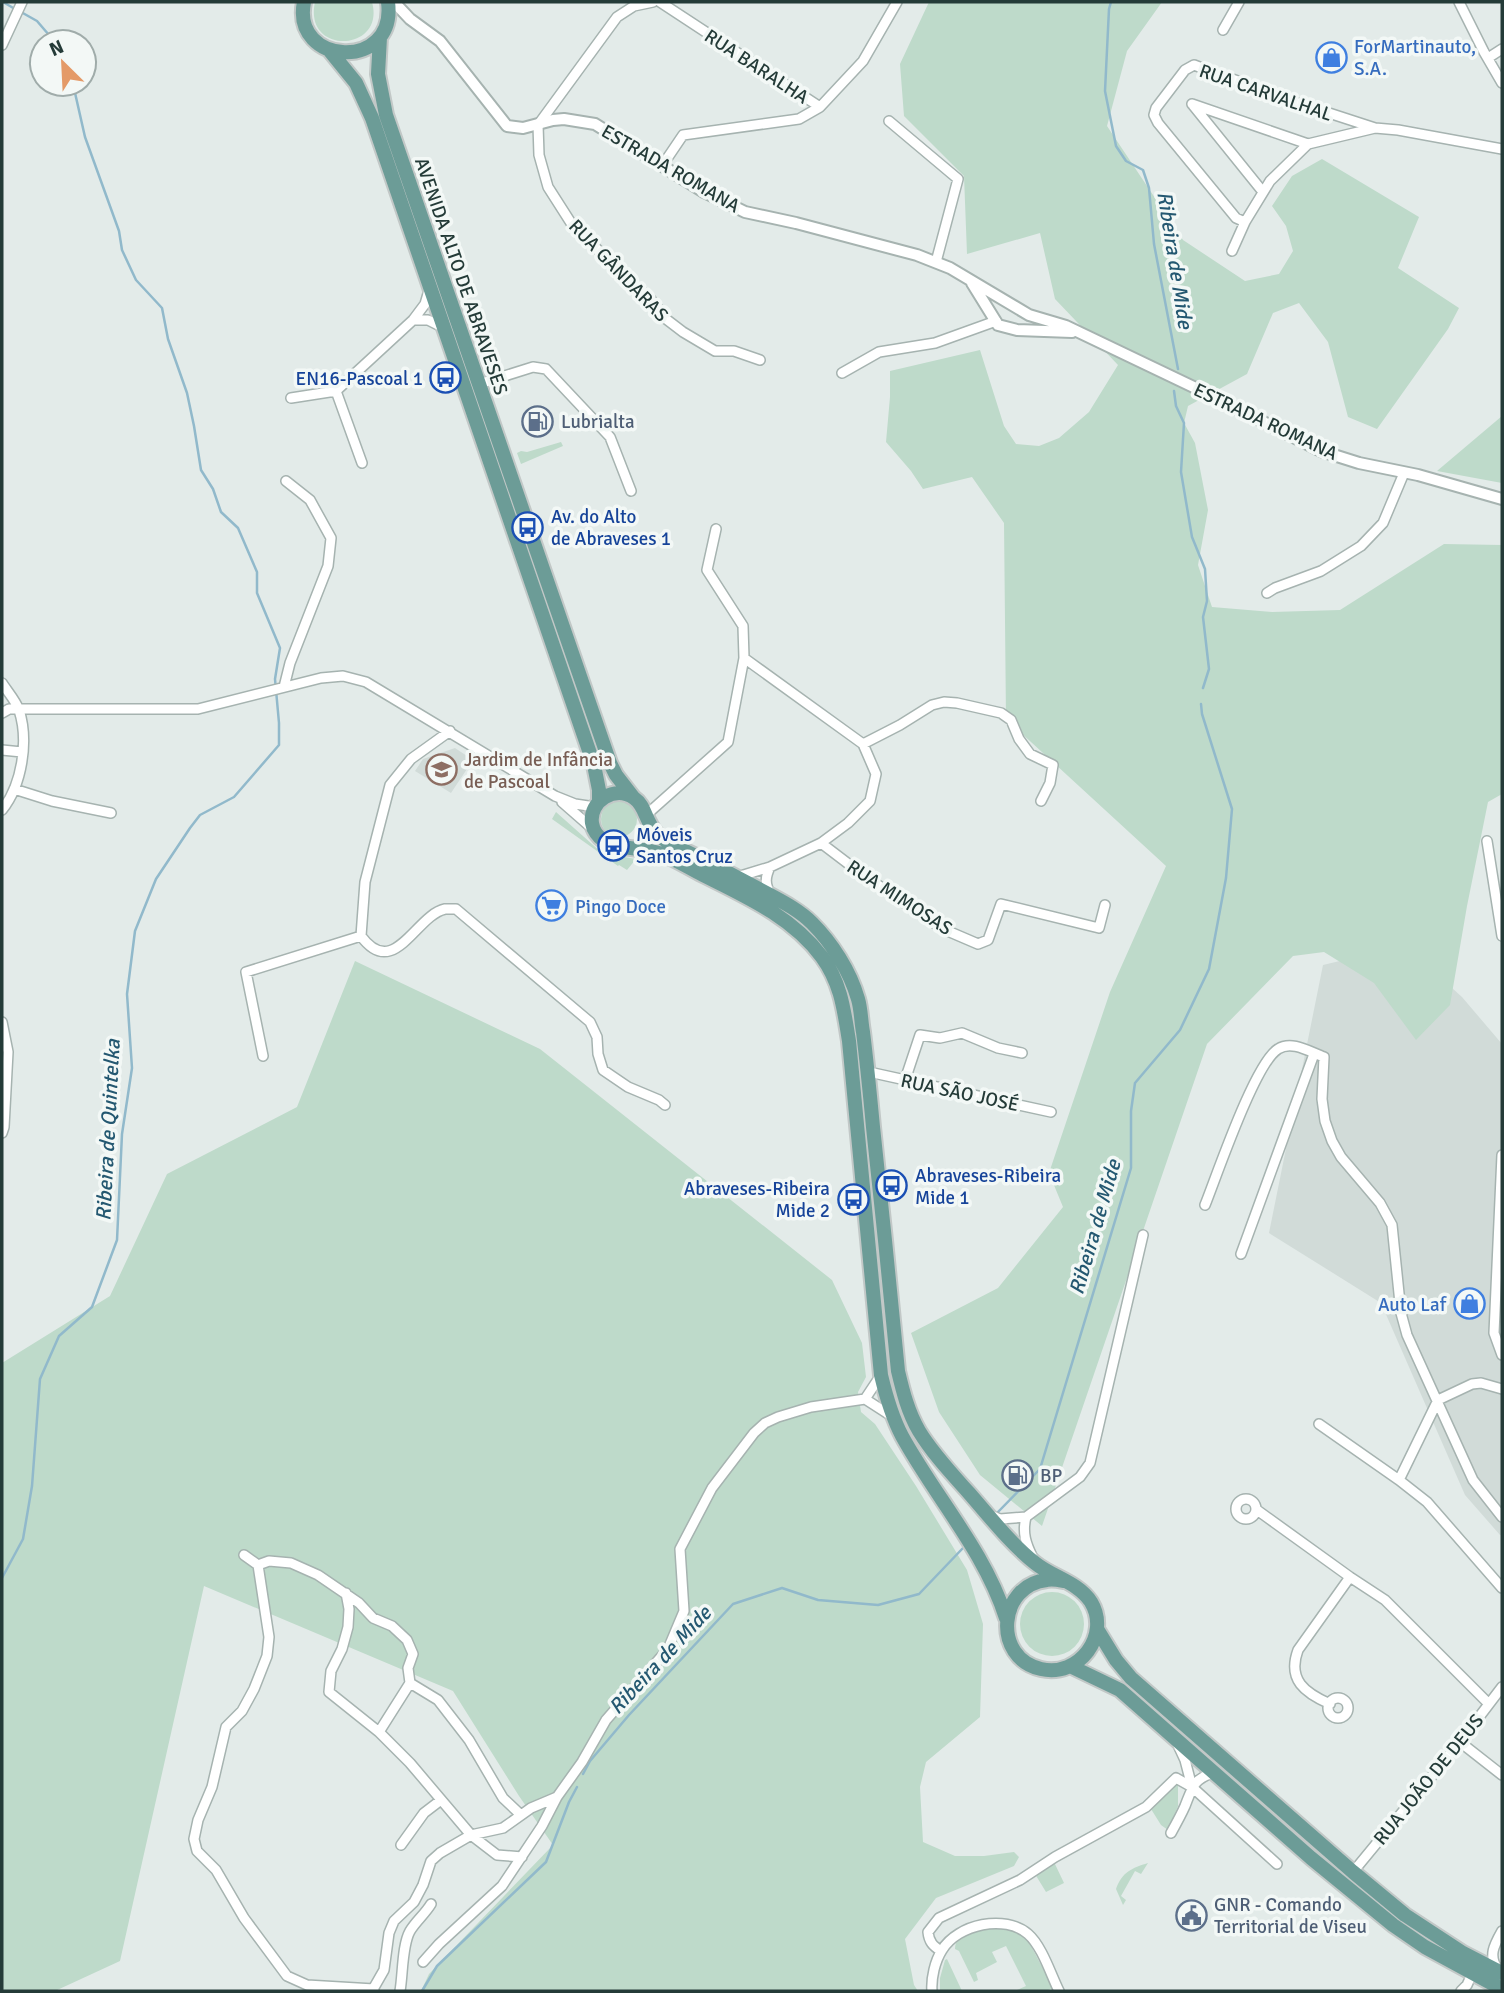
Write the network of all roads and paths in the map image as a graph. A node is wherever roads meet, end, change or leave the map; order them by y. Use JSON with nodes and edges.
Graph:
{"nodes":[{"id":1,"x":304,"y":2,"type":"edge"},
{"id":2,"x":388,"y":2,"type":"edge"},
{"id":3,"x":394,"y":2,"type":"edge"},
{"id":4,"x":653,"y":2,"type":"edge"},
{"id":5,"x":660,"y":2,"type":"edge"},
{"id":6,"x":897,"y":2,"type":"edge"},
{"id":7,"x":1239,"y":2,"type":"edge"},
{"id":8,"x":1459,"y":2,"type":"edge"},
{"id":9,"x":22,"y":3,"type":"edge"},
{"id":10,"x":410,"y":19,"type":"junction"},
{"id":11,"x":388,"y":21,"type":"junction"},
{"id":12,"x":1223,"y":30,"type":"dead end"},
{"id":13,"x":380,"y":37,"type":"junction"},
{"id":14,"x":2,"y":45,"type":"edge"},
{"id":15,"x":1502,"y":49,"type":"edge"},
{"id":16,"x":330,"y":51,"type":"junction"},
{"id":17,"x":1488,"y":58,"type":"junction"},
{"id":18,"x":1502,"y":83,"type":"edge"},
{"id":19,"x":820,"y":107,"type":"junction"},
{"id":20,"x":889,"y":121,"type":"dead end"},
{"id":21,"x":538,"y":125,"type":"junction"},
{"id":22,"x":1376,"y":128,"type":"junction"},
{"id":23,"x":1308,"y":144,"type":"junction"},
{"id":24,"x":1502,"y":149,"type":"edge"},
{"id":25,"x":662,"y":166,"type":"junction"},
{"id":26,"x":1263,"y":192,"type":"junction"},
{"id":27,"x":1245,"y":222,"type":"junction"},
{"id":28,"x":1232,"y":251,"type":"dead end"},
{"id":29,"x":936,"y":262,"type":"junction"},
{"id":30,"x":970,"y":281,"type":"junction"},
{"id":31,"x":430,"y":286,"type":"junction"},
{"id":32,"x":413,"y":320,"type":"junction"},
{"id":33,"x":996,"y":321,"type":"junction"},
{"id":34,"x":445,"y":328,"type":"junction"},
{"id":35,"x":1079,"y":332,"type":"junction"},
{"id":36,"x":760,"y":360,"type":"dead end"},
{"id":37,"x":842,"y":373,"type":"dead end"},
{"id":38,"x":479,"y":384,"type":"junction"},
{"id":39,"x":336,"y":391,"type":"junction"},
{"id":40,"x":291,"y":398,"type":"dead end"},
{"id":41,"x":362,"y":463,"type":"dead end"},
{"id":42,"x":1405,"y":473,"type":"junction"},
{"id":43,"x":286,"y":481,"type":"dead end"},
{"id":44,"x":631,"y":491,"type":"dead end"},
{"id":45,"x":1502,"y":499,"type":"edge"},
{"id":46,"x":716,"y":529,"type":"dead end"},
{"id":47,"x":1267,"y":593,"type":"dead end"},
{"id":48,"x":744,"y":658,"type":"junction"},
{"id":49,"x":2,"y":682,"type":"edge"},
{"id":50,"x":284,"y":687,"type":"junction"},
{"id":51,"x":19,"y":709,"type":"junction"},
{"id":52,"x":2,"y":713,"type":"edge"},
{"id":53,"x":450,"y":731,"type":"junction"},
{"id":54,"x":863,"y":744,"type":"junction"},
{"id":55,"x":2,"y":750,"type":"edge"},
{"id":56,"x":22,"y":752,"type":"junction"},
{"id":57,"x":14,"y":789,"type":"junction"},
{"id":58,"x":555,"y":796,"type":"junction"},
{"id":59,"x":1041,"y":801,"type":"dead end"},
{"id":60,"x":597,"y":804,"type":"junction"},
{"id":61,"x":641,"y":809,"type":"junction"},
{"id":62,"x":2,"y":810,"type":"edge"},
{"id":63,"x":111,"y":813,"type":"dead end"},
{"id":64,"x":594,"y":830,"type":"junction"},
{"id":65,"x":1487,"y":841,"type":"dead end"},
{"id":66,"x":821,"y":843,"type":"junction"},
{"id":67,"x":621,"y":846,"type":"junction"},
{"id":68,"x":771,"y":867,"type":"junction"},
{"id":69,"x":737,"y":877,"type":"junction"},
{"id":70,"x":770,"y":895,"type":"junction"},
{"id":71,"x":1105,"y":905,"type":"dead end"},
{"id":72,"x":361,"y":936,"type":"junction"},
{"id":73,"x":1502,"y":936,"type":"edge"},
{"id":74,"x":2,"y":1022,"type":"edge"},
{"id":75,"x":1022,"y":1053,"type":"dead end"},
{"id":76,"x":1314,"y":1054,"type":"junction"},
{"id":77,"x":263,"y":1056,"type":"dead end"},
{"id":78,"x":869,"y":1072,"type":"junction"},
{"id":79,"x":905,"y":1080,"type":"junction"},
{"id":80,"x":665,"y":1105,"type":"dead end"},
{"id":81,"x":1051,"y":1112,"type":"dead end"},
{"id":82,"x":2,"y":1133,"type":"edge"},
{"id":83,"x":1502,"y":1155,"type":"edge"},
{"id":84,"x":1205,"y":1205,"type":"dead end"},
{"id":85,"x":1143,"y":1235,"type":"dead end"},
{"id":86,"x":1241,"y":1254,"type":"dead end"},
{"id":87,"x":1502,"y":1355,"type":"edge"},
{"id":88,"x":881,"y":1375,"type":"junction"},
{"id":89,"x":1502,"y":1389,"type":"edge"},
{"id":90,"x":865,"y":1399,"type":"junction"},
{"id":91,"x":1438,"y":1400,"type":"junction"},
{"id":92,"x":894,"y":1417,"type":"junction"},
{"id":93,"x":1319,"y":1424,"type":"dead end"},
{"id":94,"x":1399,"y":1480,"type":"junction"},
{"id":95,"x":1256,"y":1510,"type":"dead end"},
{"id":96,"x":987,"y":1513,"type":"junction"},
{"id":97,"x":1026,"y":1517,"type":"junction"},
{"id":98,"x":1502,"y":1517,"type":"edge"},
{"id":99,"x":244,"y":1555,"type":"dead end"},
{"id":100,"x":1036,"y":1564,"type":"junction"},
{"id":101,"x":258,"y":1565,"type":"junction"},
{"id":102,"x":1350,"y":1577,"type":"junction"},
{"id":103,"x":1063,"y":1581,"type":"junction"},
{"id":104,"x":1502,"y":1588,"type":"edge"},
{"id":105,"x":345,"y":1593,"type":"junction"},
{"id":106,"x":1005,"y":1612,"type":"junction"},
{"id":107,"x":1097,"y":1629,"type":"junction"},
{"id":108,"x":1070,"y":1666,"type":"junction"},
{"id":109,"x":410,"y":1683,"type":"junction"},
{"id":110,"x":1502,"y":1687,"type":"edge"},
{"id":111,"x":1488,"y":1703,"type":"junction"},
{"id":112,"x":1329,"y":1704,"type":"dead end"},
{"id":113,"x":379,"y":1732,"type":"junction"},
{"id":114,"x":1173,"y":1736,"type":"junction"},
{"id":115,"x":1460,"y":1742,"type":"junction"},
{"id":116,"x":1214,"y":1772,"type":"junction"},
{"id":117,"x":1502,"y":1775,"type":"edge"},
{"id":118,"x":1192,"y":1787,"type":"junction"},
{"id":119,"x":557,"y":1797,"type":"junction"},
{"id":120,"x":441,"y":1800,"type":"junction"},
{"id":121,"x":521,"y":1815,"type":"junction"},
{"id":122,"x":1171,"y":1833,"type":"dead end"},
{"id":123,"x":471,"y":1835,"type":"junction"},
{"id":124,"x":401,"y":1845,"type":"dead end"},
{"id":125,"x":522,"y":1857,"type":"junction"},
{"id":126,"x":1277,"y":1864,"type":"dead end"},
{"id":127,"x":1353,"y":1872,"type":"junction"},
{"id":128,"x":430,"y":1904,"type":"dead end"},
{"id":129,"x":1502,"y":1932,"type":"edge"},
{"id":130,"x":1495,"y":1943,"type":"junction"},
{"id":131,"x":941,"y":1951,"type":"junction"},
{"id":132,"x":1468,"y":1956,"type":"junction"},
{"id":133,"x":423,"y":1962,"type":"dead end"},
{"id":134,"x":1501,"y":1973,"type":"edge"},
{"id":135,"x":1472,"y":1974,"type":"junction"},
{"id":136,"x":1502,"y":1989,"type":"edge"},
{"id":137,"x":373,"y":1990,"type":"edge"},
{"id":138,"x":400,"y":1991,"type":"edge"},
{"id":139,"x":932,"y":1991,"type":"edge"},
{"id":140,"x":1059,"y":1991,"type":"edge"},
{"id":141,"x":1461,"y":1991,"type":"edge"}],
"edges":[{"from":1,"to":16,"type":"main road","name":"AVENIDA ALTO DE ABRAVESES"},
{"from":2,"to":11,"type":"main road"},
{"from":3,"to":10,"type":"street","name":"ESTRADA ROMANA"},
{"from":4,"to":21,"type":"street"},
{"from":5,"to":19,"type":"street","name":"RUA BARALHA"},
{"from":6,"to":19,"type":"street","name":"RUA BARALHA"},
{"from":7,"to":12,"type":"street"},
{"from":8,"to":17,"type":"street"},
{"from":9,"to":14,"type":"street"},
{"from":10,"to":11,"type":"street"},
{"from":10,"to":21,"type":"street","name":"ESTRADA ROMANA"},
{"from":11,"to":13,"type":"main road"},
{"from":13,"to":16,"type":"main road"},
{"from":13,"to":38,"type":"main road","name":"AVENIDA ALTO DE ABRAVESES"},
{"from":15,"to":17,"type":"street"},
{"from":16,"to":31,"type":"main road","name":"AVENIDA ALTO DE ABRAVESES"},
{"from":17,"to":18,"type":"street"},
{"from":19,"to":25,"type":"street","name":"RUA BARALHA"},
{"from":20,"to":29,"type":"street"},
{"from":21,"to":25,"type":"street","name":"ESTRADA ROMANA"},
{"from":21,"to":36,"type":"street","name":"RUA GÂNDARAS"},
{"from":22,"to":23,"type":"street","name":"RUA CARVALHAL"},
{"from":22,"to":24,"type":"street"},
{"from":22,"to":27,"type":"street","name":"RUA CARVALHAL"},
{"from":23,"to":26,"type":"street","name":"RUA CARVALHAL"},
{"from":23,"to":26,"type":"street"},
{"from":25,"to":29,"type":"street","name":"ESTRADA ROMANA"},
{"from":26,"to":27,"type":"street","name":"RUA CARVALHAL"},
{"from":27,"to":28,"type":"street"},
{"from":29,"to":30,"type":"street","name":"ESTRADA ROMANA"},
{"from":30,"to":33,"type":"street","name":"ESTRADA ROMANA"},
{"from":30,"to":35,"type":"street","name":"ESTRADA ROMANA"},
{"from":31,"to":32,"type":"street"},
{"from":31,"to":34,"type":"main road","name":"AVENIDA ALTO DE ABRAVESES"},
{"from":32,"to":34,"type":"street"},
{"from":32,"to":39,"type":"street"},
{"from":33,"to":35,"type":"street","name":"ESTRADA ROMANA"},
{"from":33,"to":37,"type":"street"},
{"from":34,"to":60,"type":"main road","name":"AVENIDA ALTO DE ABRAVESES"},
{"from":35,"to":42,"type":"street","name":"ESTRADA ROMANA"},
{"from":38,"to":44,"type":"street"},
{"from":38,"to":61,"type":"main road","name":"AVENIDA ALTO DE ABRAVESES"},
{"from":39,"to":40,"type":"street"},
{"from":39,"to":41,"type":"street"},
{"from":42,"to":45,"type":"street","name":"ESTRADA ROMANA"},
{"from":42,"to":47,"type":"street"},
{"from":43,"to":50,"type":"street"},
{"from":46,"to":48,"type":"street"},
{"from":48,"to":54,"type":"street"},
{"from":48,"to":61,"type":"street"},
{"from":49,"to":51,"type":"street"},
{"from":50,"to":51,"type":"street"},
{"from":50,"to":53,"type":"street"},
{"from":51,"to":52,"type":"street"},
{"from":51,"to":56,"type":"street"},
{"from":53,"to":58,"type":"street"},
{"from":53,"to":72,"type":"street"},
{"from":54,"to":59,"type":"street"},
{"from":54,"to":66,"type":"street"},
{"from":55,"to":56,"type":"street"},
{"from":56,"to":57,"type":"street"},
{"from":57,"to":62,"type":"street"},
{"from":57,"to":63,"type":"street"},
{"from":58,"to":60,"type":"street"},
{"from":58,"to":64,"type":"street"},
{"from":60,"to":61,"type":"main road"},
{"from":60,"to":64,"type":"main road"},
{"from":61,"to":67,"type":"main road"},
{"from":61,"to":69,"type":"main road","name":"AVENIDA ALTO DE ABRAVESES"},
{"from":64,"to":67,"type":"main road"},
{"from":65,"to":73,"type":"street"},
{"from":66,"to":68,"type":"street"},
{"from":66,"to":71,"type":"street","name":"RUA MIMOSAS"},
{"from":67,"to":88,"type":"main road"},
{"from":68,"to":69,"type":"street"},
{"from":68,"to":70,"type":"street"},
{"from":69,"to":70,"type":"main road","name":"AVENIDA ALTO DE ABRAVESES"},
{"from":70,"to":78,"type":"main road","name":"AVENIDA ALTO DE ABRAVESES"},
{"from":72,"to":77,"type":"street"},
{"from":72,"to":80,"type":"street"},
{"from":74,"to":82,"type":"street"},
{"from":75,"to":79,"type":"street"},
{"from":76,"to":84,"type":"street"},
{"from":76,"to":86,"type":"street"},
{"from":76,"to":91,"type":"street"},
{"from":78,"to":79,"type":"street","name":"RUA SÃO JOSÉ"},
{"from":78,"to":96,"type":"main road","name":"AVENIDA ALTO DE ABRAVESES"},
{"from":79,"to":81,"type":"street","name":"RUA SÃO JOSÉ"},
{"from":83,"to":87,"type":"street"},
{"from":85,"to":97,"type":"street"},
{"from":88,"to":90,"type":"street"},
{"from":88,"to":92,"type":"main road"},
{"from":89,"to":91,"type":"street"},
{"from":90,"to":92,"type":"street"},
{"from":90,"to":119,"type":"street"},
{"from":91,"to":94,"type":"street"},
{"from":91,"to":98,"type":"street"},
{"from":92,"to":106,"type":"main road"},
{"from":93,"to":94,"type":"street"},
{"from":94,"to":104,"type":"street"},
{"from":95,"to":102,"type":"street"},
{"from":96,"to":97,"type":"street"},
{"from":96,"to":100,"type":"main road","name":"AVENIDA ALTO DE ABRAVESES"},
{"from":97,"to":100,"type":"street"},
{"from":99,"to":101,"type":"street"},
{"from":100,"to":103,"type":"main road","name":"AVENIDA ALTO DE ABRAVESES"},
{"from":101,"to":105,"type":"street"},
{"from":101,"to":137,"type":"street"},
{"from":102,"to":111,"type":"street"},
{"from":102,"to":112,"type":"street"},
{"from":103,"to":106,"type":"main road"},
{"from":103,"to":107,"type":"main road"},
{"from":105,"to":109,"type":"street"},
{"from":105,"to":113,"type":"street"},
{"from":106,"to":108,"type":"main road"},
{"from":107,"to":108,"type":"main road"},
{"from":107,"to":127,"type":"main road"},
{"from":108,"to":114,"type":"main road"},
{"from":109,"to":113,"type":"street"},
{"from":109,"to":121,"type":"street"},
{"from":110,"to":111,"type":"street","name":"RUA JOÃO DE DEUS"},
{"from":111,"to":115,"type":"street","name":"RUA JOÃO DE DEUS"},
{"from":113,"to":120,"type":"street"},
{"from":114,"to":116,"type":"main road"},
{"from":114,"to":118,"type":"street"},
{"from":115,"to":117,"type":"street"},
{"from":115,"to":127,"type":"street","name":"RUA JOÃO DE DEUS"},
{"from":116,"to":118,"type":"street"},
{"from":116,"to":135,"type":"main road"},
{"from":118,"to":122,"type":"street"},
{"from":118,"to":126,"type":"street"},
{"from":118,"to":131,"type":"street"},
{"from":119,"to":121,"type":"street"},
{"from":119,"to":125,"type":"street"},
{"from":120,"to":123,"type":"street"},
{"from":120,"to":124,"type":"street"},
{"from":121,"to":123,"type":"street"},
{"from":123,"to":125,"type":"street"},
{"from":123,"to":137,"type":"street"},
{"from":125,"to":133,"type":"street"},
{"from":127,"to":132,"type":"main road"},
{"from":128,"to":138,"type":"street"},
{"from":129,"to":130,"type":"street"},
{"from":130,"to":132,"type":"street"},
{"from":130,"to":134,"type":"street"},
{"from":131,"to":139,"type":"street"},
{"from":131,"to":140,"type":"street"},
{"from":132,"to":134,"type":"main road"},
{"from":135,"to":136,"type":"main road"},
{"from":135,"to":141,"type":"street"}]}
